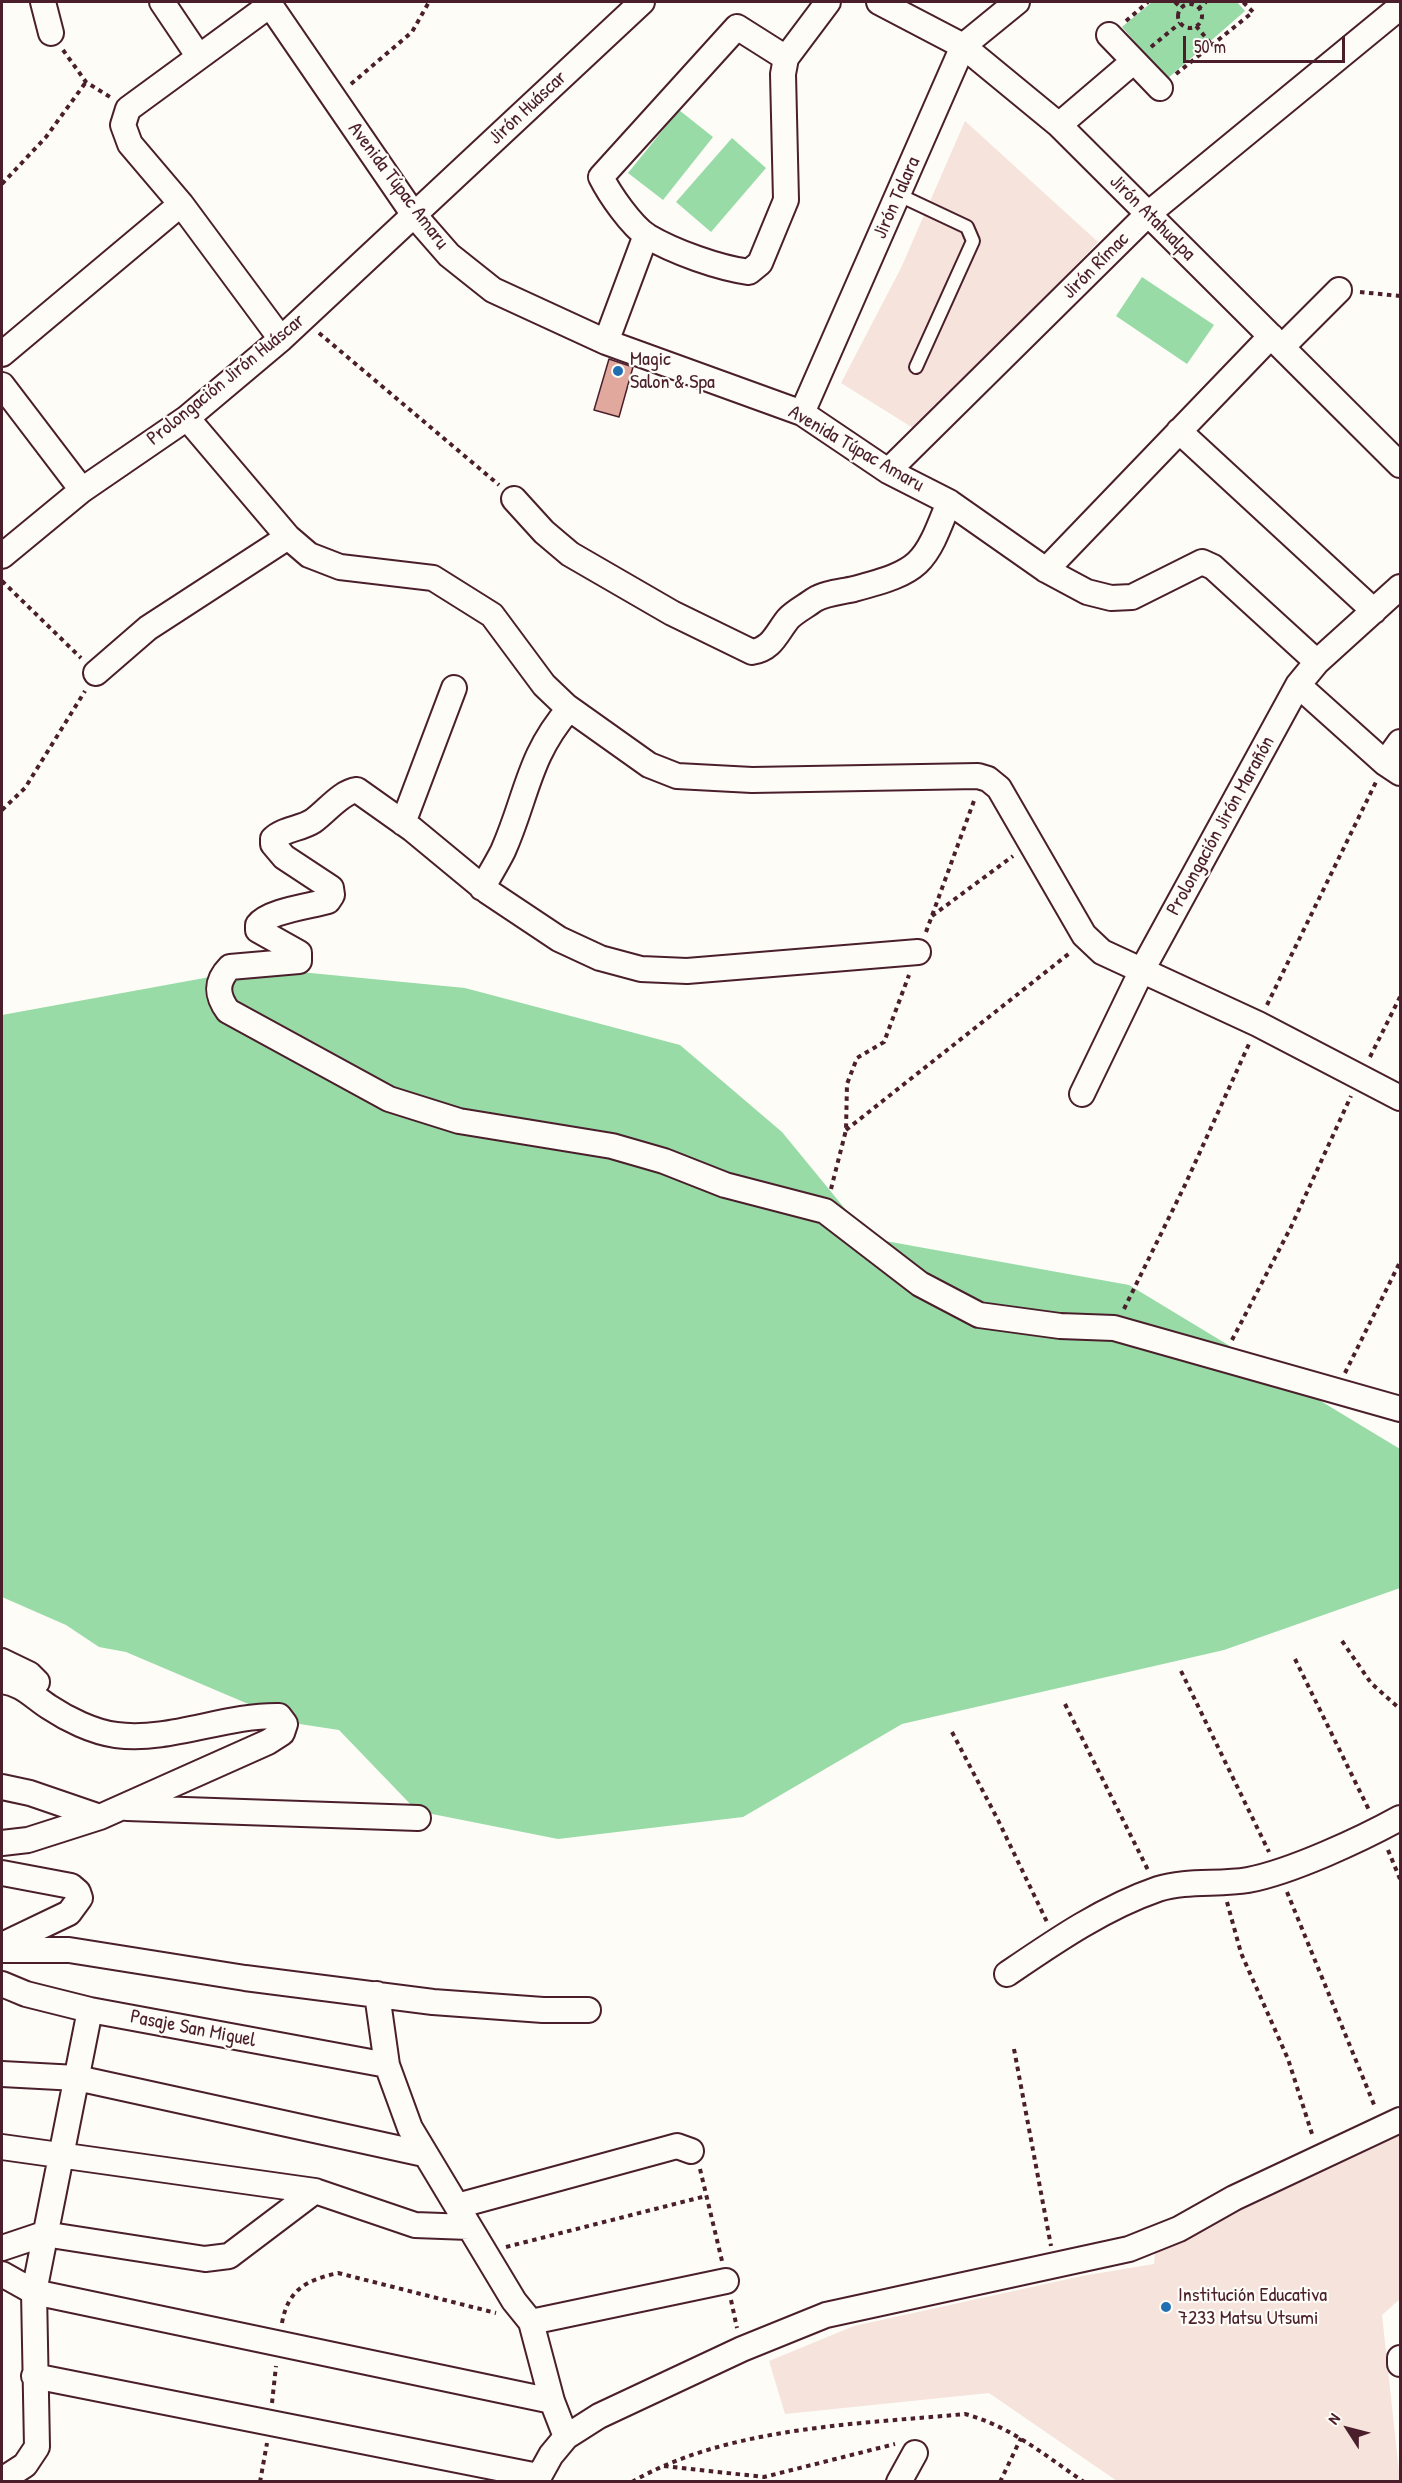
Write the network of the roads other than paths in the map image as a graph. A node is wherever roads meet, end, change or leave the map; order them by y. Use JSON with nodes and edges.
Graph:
{"nodes":[{"id":1,"x":43,"y":2,"type":"edge"},
{"id":2,"x":162,"y":2,"type":"edge"},
{"id":3,"x":642,"y":2,"type":"edge"},
{"id":4,"x":828,"y":2,"type":"edge"},
{"id":5,"x":879,"y":2,"type":"edge"},
{"id":6,"x":1017,"y":2,"type":"edge"},
{"id":7,"x":269,"y":3,"type":"edge"},
{"id":8,"x":1397,"y":8,"type":"edge"},
{"id":9,"x":51,"y":33,"type":"road end"},
{"id":10,"x":1109,"y":35,"type":"road end"},
{"id":11,"x":963,"y":46,"type":"junction"},
{"id":12,"x":199,"y":57,"type":"junction"},
{"id":13,"x":786,"y":58,"type":"junction"},
{"id":14,"x":1134,"y":61,"type":"junction"},
{"id":15,"x":1160,"y":88,"type":"road end"},
{"id":16,"x":1059,"y":125,"type":"junction"},
{"id":17,"x":899,"y":195,"type":"junction"},
{"id":18,"x":181,"y":204,"type":"junction"},
{"id":19,"x":1148,"y":214,"type":"junction"},
{"id":20,"x":414,"y":215,"type":"junction"},
{"id":21,"x":646,"y":235,"type":"junction"},
{"id":22,"x":1339,"y":290,"type":"road end"},
{"id":23,"x":281,"y":339,"type":"junction"},
{"id":24,"x":606,"y":342,"type":"junction"},
{"id":25,"x":1276,"y":342,"type":"junction"},
{"id":26,"x":2,"y":354,"type":"edge"},
{"id":27,"x":916,"y":367,"type":"dead end"},
{"id":28,"x":2,"y":385,"type":"edge"},
{"id":29,"x":802,"y":413,"type":"junction"},
{"id":30,"x":187,"y":418,"type":"junction"},
{"id":31,"x":1179,"y":431,"type":"junction"},
{"id":32,"x":1401,"y":465,"type":"edge"},
{"id":33,"x":888,"y":471,"type":"junction"},
{"id":34,"x":82,"y":490,"type":"junction"},
{"id":35,"x":514,"y":499,"type":"road end"},
{"id":36,"x":949,"y":502,"type":"junction"},
{"id":37,"x":288,"y":537,"type":"junction"},
{"id":38,"x":2,"y":556,"type":"edge"},
{"id":39,"x":1046,"y":570,"type":"junction"},
{"id":40,"x":1401,"y":587,"type":"edge"},
{"id":41,"x":1374,"y":611,"type":"junction"},
{"id":42,"x":1317,"y":662,"type":"junction"},
{"id":43,"x":96,"y":673,"type":"road end"},
{"id":44,"x":1298,"y":685,"type":"junction"},
{"id":45,"x":454,"y":688,"type":"dead end"},
{"id":46,"x":569,"y":709,"type":"junction"},
{"id":47,"x":1401,"y":742,"type":"edge"},
{"id":48,"x":1393,"y":768,"type":"edge"},
{"id":49,"x":403,"y":823,"type":"junction"},
{"id":50,"x":482,"y":888,"type":"junction"},
{"id":51,"x":918,"y":952,"type":"road end"},
{"id":52,"x":1141,"y":972,"type":"junction"},
{"id":53,"x":1082,"y":1094,"type":"dead end"},
{"id":54,"x":1401,"y":1098,"type":"edge"},
{"id":55,"x":1401,"y":1409,"type":"edge"},
{"id":56,"x":2,"y":1661,"type":"edge"},
{"id":57,"x":2,"y":1681,"type":"edge"},
{"id":58,"x":47,"y":1706,"type":"junction"},
{"id":59,"x":2,"y":1787,"type":"edge"},
{"id":60,"x":111,"y":1812,"type":"junction"},
{"id":61,"x":418,"y":1818,"type":"dead end"},
{"id":62,"x":1401,"y":1818,"type":"edge"},
{"id":63,"x":2,"y":1843,"type":"edge"},
{"id":64,"x":2,"y":1873,"type":"edge"},
{"id":65,"x":2,"y":1945,"type":"edge"},
{"id":66,"x":2,"y":1950,"type":"edge"},
{"id":67,"x":1007,"y":1974,"type":"dead end"},
{"id":68,"x":2,"y":1984,"type":"edge"},
{"id":69,"x":377,"y":1994,"type":"junction"},
{"id":70,"x":90,"y":2010,"type":"junction"},
{"id":71,"x":588,"y":2010,"type":"dead end"},
{"id":72,"x":387,"y":2065,"type":"junction"},
{"id":73,"x":2,"y":2074,"type":"edge"},
{"id":74,"x":77,"y":2078,"type":"junction"},
{"id":75,"x":1392,"y":2123,"type":"edge"},
{"id":76,"x":2,"y":2147,"type":"edge"},
{"id":77,"x":691,"y":2151,"type":"road end"},
{"id":78,"x":424,"y":2154,"type":"junction"},
{"id":79,"x":61,"y":2157,"type":"junction"},
{"id":80,"x":315,"y":2191,"type":"junction"},
{"id":81,"x":457,"y":2206,"type":"junction"},
{"id":82,"x":469,"y":2227,"type":"junction"},
{"id":83,"x":44,"y":2234,"type":"junction"},
{"id":84,"x":2,"y":2248,"type":"edge"},
{"id":85,"x":2,"y":2274,"type":"edge"},
{"id":86,"x":726,"y":2281,"type":"road end"},
{"id":87,"x":34,"y":2292,"type":"junction"},
{"id":88,"x":531,"y":2322,"type":"junction"},
{"id":89,"x":1401,"y":2358,"type":"edge"},
{"id":90,"x":1401,"y":2364,"type":"edge"},
{"id":91,"x":34,"y":2376,"type":"junction"},
{"id":92,"x":552,"y":2401,"type":"junction"},
{"id":93,"x":566,"y":2437,"type":"junction"},
{"id":94,"x":915,"y":2453,"type":"road end"},
{"id":95,"x":537,"y":2479,"type":"edge"},
{"id":96,"x":2,"y":2480,"type":"edge"},
{"id":97,"x":899,"y":2481,"type":"edge"}],
"edges":[{"from":1,"to":9,"type":"street"},
{"from":2,"to":12,"type":"street"},
{"from":3,"to":20,"type":"street","name":"Jirón Huáscar"},
{"from":4,"to":13,"type":"street"},
{"from":5,"to":11,"type":"street","name":"Jirón Atahualpa"},
{"from":6,"to":11,"type":"street","name":"Jirón Talara"},
{"from":7,"to":12,"type":"street"},
{"from":7,"to":20,"type":"street","name":"Avenida Túpac Amaru"},
{"from":8,"to":19,"type":"street","name":"Jirón Rímac"},
{"from":10,"to":14,"type":"street"},
{"from":11,"to":16,"type":"street","name":"Jirón Atahualpa"},
{"from":11,"to":17,"type":"street","name":"Jirón Talara"},
{"from":12,"to":18,"type":"street"},
{"from":13,"to":21,"type":"street"},
{"from":13,"to":21,"type":"street"},
{"from":14,"to":15,"type":"street"},
{"from":14,"to":16,"type":"street"},
{"from":16,"to":19,"type":"street","name":"Jirón Atahualpa"},
{"from":17,"to":27,"type":"lane"},
{"from":17,"to":29,"type":"street","name":"Jirón Talara"},
{"from":18,"to":23,"type":"street"},
{"from":18,"to":26,"type":"street"},
{"from":19,"to":25,"type":"street","name":"Jirón Atahualpa"},
{"from":19,"to":33,"type":"street","name":"Jirón Rímac"},
{"from":20,"to":23,"type":"street","name":"Prolongación Jirón Huáscar"},
{"from":20,"to":24,"type":"street","name":"Avenida Túpac Amaru"},
{"from":21,"to":24,"type":"street"},
{"from":22,"to":25,"type":"street"},
{"from":23,"to":30,"type":"street","name":"Prolongación Jirón Huáscar"},
{"from":24,"to":29,"type":"street","name":"Avenida Túpac Amaru"},
{"from":25,"to":31,"type":"street"},
{"from":25,"to":32,"type":"street","name":"Jirón Atahualpa"},
{"from":28,"to":34,"type":"street"},
{"from":29,"to":33,"type":"street","name":"Avenida Túpac Amaru"},
{"from":30,"to":34,"type":"street","name":"Prolongación Jirón Huáscar"},
{"from":30,"to":37,"type":"street"},
{"from":31,"to":39,"type":"street"},
{"from":31,"to":41,"type":"street"},
{"from":33,"to":36,"type":"street","name":"Avenida Túpac Amaru"},
{"from":34,"to":38,"type":"street","name":"Prolongación Jirón Huáscar"},
{"from":35,"to":36,"type":"street"},
{"from":36,"to":39,"type":"street","name":"Avenida Túpac Amaru"},
{"from":37,"to":43,"type":"street"},
{"from":37,"to":46,"type":"street"},
{"from":39,"to":42,"type":"street","name":"Avenida Túpac Amaru"},
{"from":40,"to":41,"type":"street","name":"Prolongación Jirón Marañón"},
{"from":41,"to":42,"type":"street","name":"Prolongación Jirón Marañón"},
{"from":42,"to":44,"type":"street","name":"Prolongación Jirón Marañón"},
{"from":44,"to":48,"type":"street"},
{"from":44,"to":52,"type":"street","name":"Prolongación Jirón Marañón"},
{"from":45,"to":49,"type":"street"},
{"from":46,"to":50,"type":"street"},
{"from":46,"to":52,"type":"street"},
{"from":47,"to":48,"type":"street"},
{"from":49,"to":50,"type":"street"},
{"from":49,"to":55,"type":"street"},
{"from":50,"to":51,"type":"street"},
{"from":52,"to":53,"type":"street","name":"Prolongación Jirón Marañón"},
{"from":52,"to":54,"type":"street"},
{"from":56,"to":58,"type":"street"},
{"from":57,"to":58,"type":"street"},
{"from":58,"to":60,"type":"street"},
{"from":59,"to":60,"type":"street"},
{"from":60,"to":61,"type":"street"},
{"from":60,"to":63,"type":"street"},
{"from":62,"to":67,"type":"street"},
{"from":64,"to":65,"type":"street"},
{"from":66,"to":69,"type":"street"},
{"from":68,"to":70,"type":"street","name":"Pasaje San Miguel"},
{"from":69,"to":71,"type":"street"},
{"from":69,"to":72,"type":"street"},
{"from":70,"to":72,"type":"street","name":"Pasaje San Miguel"},
{"from":70,"to":74,"type":"street"},
{"from":72,"to":78,"type":"street"},
{"from":73,"to":74,"type":"street"},
{"from":74,"to":78,"type":"street"},
{"from":74,"to":79,"type":"street"},
{"from":75,"to":93,"type":"street"},
{"from":76,"to":79,"type":"street"},
{"from":77,"to":81,"type":"street"},
{"from":78,"to":81,"type":"street"},
{"from":79,"to":80,"type":"street"},
{"from":79,"to":83,"type":"street"},
{"from":80,"to":82,"type":"street"},
{"from":80,"to":83,"type":"street"},
{"from":81,"to":82,"type":"street"},
{"from":82,"to":88,"type":"street"},
{"from":83,"to":84,"type":"street"},
{"from":83,"to":87,"type":"street"},
{"from":85,"to":87,"type":"street"},
{"from":86,"to":88,"type":"street"},
{"from":87,"to":91,"type":"street"},
{"from":87,"to":92,"type":"street"},
{"from":88,"to":92,"type":"street"},
{"from":89,"to":90,"type":"street"},
{"from":91,"to":95,"type":"street"},
{"from":91,"to":96,"type":"street"},
{"from":92,"to":93,"type":"street"},
{"from":93,"to":95,"type":"street"},
{"from":94,"to":97,"type":"street"}]}
